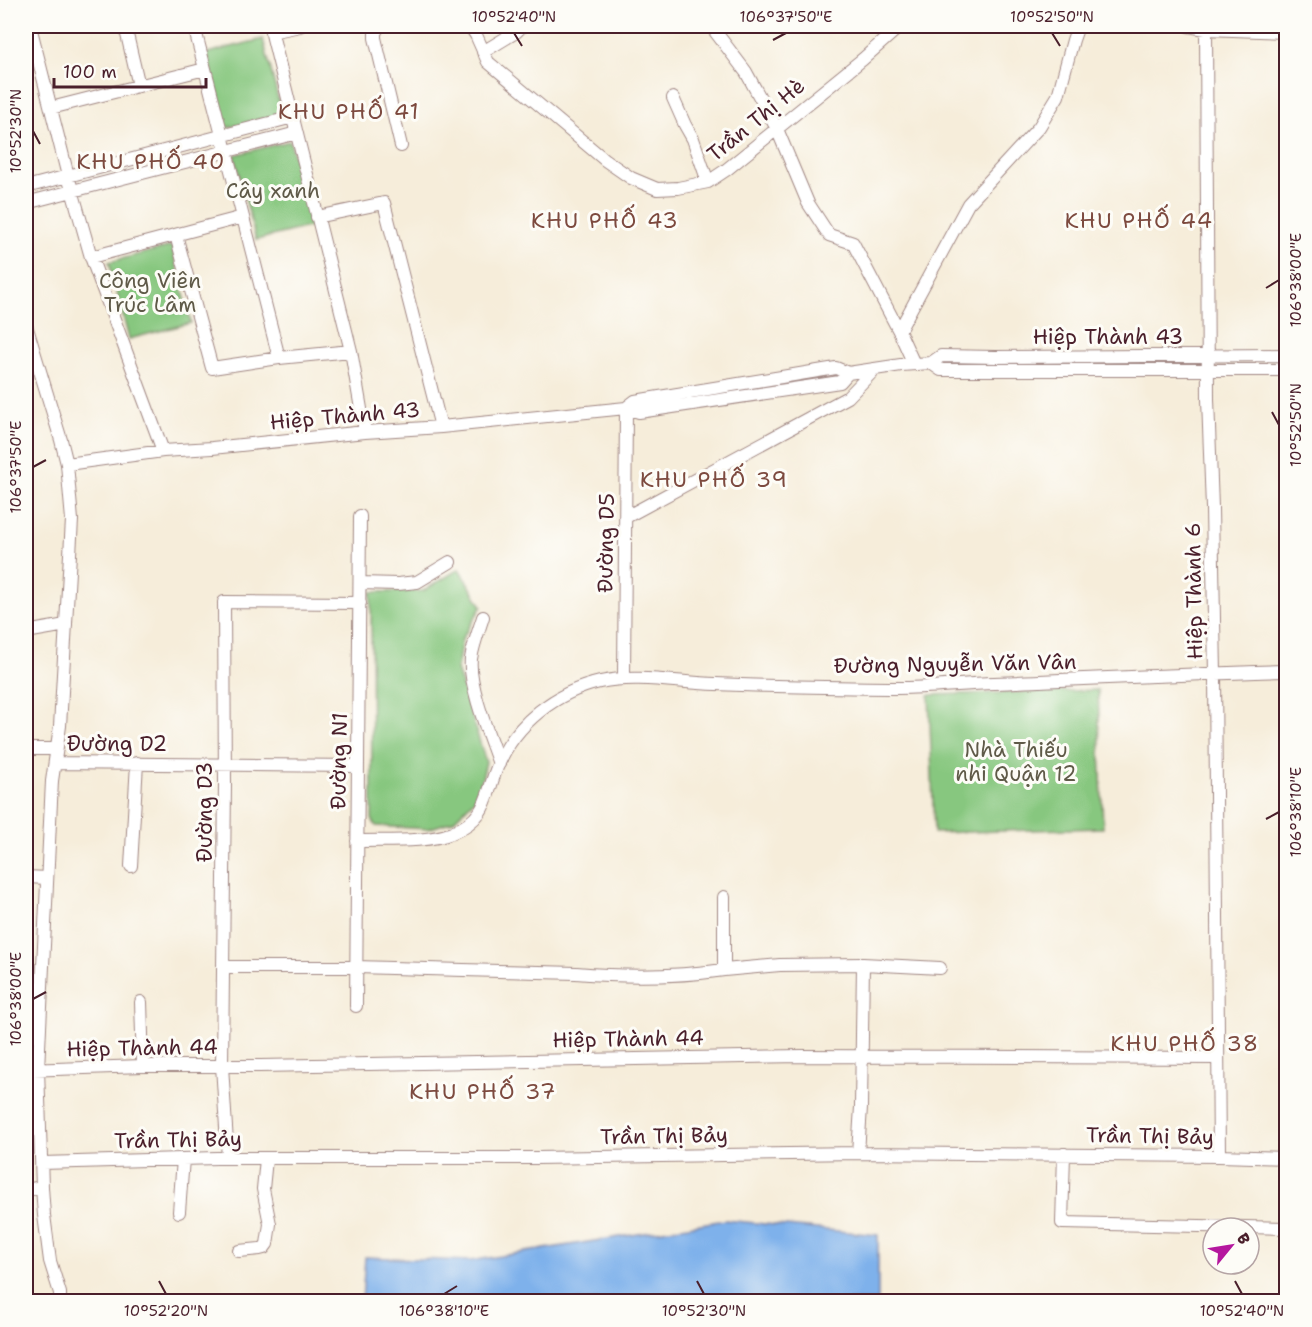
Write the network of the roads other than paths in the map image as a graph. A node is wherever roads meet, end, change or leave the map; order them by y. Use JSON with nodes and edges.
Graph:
{"nodes":[{"id":1,"x":30,"y":26,"type":"edge"},
{"id":2,"x":125,"y":26,"type":"edge"},
{"id":3,"x":194,"y":26,"type":"edge"},
{"id":4,"x":300,"y":26,"type":"edge"},
{"id":5,"x":379,"y":26,"type":"edge"},
{"id":6,"x":470,"y":26,"type":"edge"},
{"id":7,"x":522,"y":26,"type":"edge"},
{"id":8,"x":711,"y":26,"type":"edge"},
{"id":9,"x":900,"y":26,"type":"edge"},
{"id":10,"x":1078,"y":26,"type":"edge"},
{"id":11,"x":1188,"y":26,"type":"edge"},
{"id":12,"x":1206,"y":27,"type":"edge"},
{"id":13,"x":270,"y":29,"type":"edge"},
{"id":14,"x":1287,"y":32,"type":"edge"},
{"id":15,"x":483,"y":52,"type":"junction"},
{"id":16,"x":205,"y":69,"type":"junction"},
{"id":17,"x":140,"y":86,"type":"junction"},
{"id":18,"x":674,"y":98,"type":"dead end"},
{"id":19,"x":51,"y":108,"type":"junction"},
{"id":20,"x":293,"y":117,"type":"junction"},
{"id":21,"x":777,"y":129,"type":"junction"},
{"id":22,"x":297,"y":133,"type":"junction"},
{"id":23,"x":222,"y":136,"type":"junction"},
{"id":24,"x":401,"y":146,"type":"dead end"},
{"id":25,"x":226,"y":151,"type":"junction"},
{"id":26,"x":68,"y":176,"type":"junction"},
{"id":27,"x":708,"y":182,"type":"junction"},
{"id":28,"x":26,"y":187,"type":"edge"},
{"id":29,"x":72,"y":191,"type":"junction"},
{"id":30,"x":26,"y":203,"type":"edge"},
{"id":31,"x":243,"y":217,"type":"junction"},
{"id":32,"x":317,"y":217,"type":"junction"},
{"id":33,"x":176,"y":235,"type":"junction"},
{"id":34,"x":92,"y":256,"type":"junction"},
{"id":35,"x":26,"y":325,"type":"edge"},
{"id":36,"x":899,"y":331,"type":"junction"},
{"id":37,"x":351,"y":351,"type":"junction"},
{"id":38,"x":1208,"y":356,"type":"junction"},
{"id":39,"x":279,"y":358,"type":"junction"},
{"id":40,"x":1287,"y":360,"type":"edge"},
{"id":41,"x":931,"y":363,"type":"junction"},
{"id":42,"x":914,"y":364,"type":"junction"},
{"id":43,"x":1287,"y":366,"type":"edge"},
{"id":44,"x":875,"y":369,"type":"junction"},
{"id":45,"x":1208,"y":370,"type":"junction"},
{"id":46,"x":626,"y":408,"type":"junction"},
{"id":47,"x":441,"y":427,"type":"junction"},
{"id":48,"x":366,"y":432,"type":"junction"},
{"id":49,"x":163,"y":452,"type":"junction"},
{"id":50,"x":67,"y":464,"type":"junction"},
{"id":51,"x":360,"y":516,"type":"dead end"},
{"id":52,"x":626,"y":517,"type":"junction"},
{"id":53,"x":450,"y":562,"type":"dead end"},
{"id":54,"x":360,"y":583,"type":"junction"},
{"id":55,"x":360,"y":603,"type":"junction"},
{"id":56,"x":483,"y":617,"type":"dead end"},
{"id":57,"x":66,"y":625,"type":"junction"},
{"id":58,"x":26,"y":632,"type":"edge"},
{"id":59,"x":1287,"y":671,"type":"edge"},
{"id":60,"x":1215,"y":674,"type":"junction"},
{"id":61,"x":624,"y":678,"type":"junction"},
{"id":62,"x":26,"y":749,"type":"edge"},
{"id":63,"x":57,"y":749,"type":"junction"},
{"id":64,"x":55,"y":763,"type":"junction"},
{"id":65,"x":137,"y":763,"type":"junction"},
{"id":66,"x":225,"y":764,"type":"junction"},
{"id":67,"x":499,"y":764,"type":"junction"},
{"id":68,"x":358,"y":766,"type":"junction"},
{"id":69,"x":357,"y":841,"type":"junction"},
{"id":70,"x":131,"y":866,"type":"dead end"},
{"id":71,"x":26,"y":877,"type":"edge"},
{"id":72,"x":47,"y":878,"type":"junction"},
{"id":73,"x":724,"y":897,"type":"dead end"},
{"id":74,"x":863,"y":964,"type":"junction"},
{"id":75,"x":223,"y":967,"type":"junction"},
{"id":76,"x":356,"y":967,"type":"junction"},
{"id":77,"x":940,"y":968,"type":"dead end"},
{"id":78,"x":724,"y":970,"type":"junction"},
{"id":79,"x":141,"y":1002,"type":"dead end"},
{"id":80,"x":356,"y":1006,"type":"dead end"},
{"id":81,"x":861,"y":1056,"type":"junction"},
{"id":82,"x":1218,"y":1058,"type":"junction"},
{"id":83,"x":143,"y":1066,"type":"junction"},
{"id":84,"x":222,"y":1066,"type":"junction"},
{"id":85,"x":39,"y":1069,"type":"junction"},
{"id":86,"x":26,"y":1070,"type":"edge"},
{"id":87,"x":858,"y":1153,"type":"junction"},
{"id":88,"x":1064,"y":1154,"type":"junction"},
{"id":89,"x":1219,"y":1156,"type":"junction"},
{"id":90,"x":228,"y":1158,"type":"junction"},
{"id":91,"x":1287,"y":1158,"type":"edge"},
{"id":92,"x":183,"y":1159,"type":"junction"},
{"id":93,"x":266,"y":1159,"type":"junction"},
{"id":94,"x":42,"y":1163,"type":"junction"},
{"id":95,"x":42,"y":1187,"type":"junction"},
{"id":96,"x":26,"y":1191,"type":"edge"},
{"id":97,"x":179,"y":1212,"type":"dead end"},
{"id":98,"x":1287,"y":1228,"type":"edge"},
{"id":99,"x":239,"y":1251,"type":"dead end"},
{"id":100,"x":60,"y":1302,"type":"edge"}],
"edges":[{"from":1,"to":19,"type":"street"},
{"from":2,"to":17,"type":"street"},
{"from":3,"to":16,"type":"street"},
{"from":4,"to":13,"type":"street"},
{"from":5,"to":24,"type":"street"},
{"from":6,"to":15,"type":"street","name":"Trần Thị Hè"},
{"from":7,"to":15,"type":"street"},
{"from":8,"to":21,"type":"street"},
{"from":9,"to":21,"type":"street","name":"Trần Thị Hè"},
{"from":10,"to":36,"type":"street"},
{"from":11,"to":12,"type":"street"},
{"from":12,"to":14,"type":"street"},
{"from":12,"to":38,"type":"street","name":"Hiệp Thành 6"},
{"from":13,"to":20,"type":"street"},
{"from":15,"to":27,"type":"street","name":"Trần Thị Hè"},
{"from":16,"to":17,"type":"street"},
{"from":16,"to":23,"type":"street"},
{"from":17,"to":19,"type":"street"},
{"from":18,"to":27,"type":"street"},
{"from":19,"to":26,"type":"street"},
{"from":20,"to":22,"type":"street"},
{"from":20,"to":23,"type":"street"},
{"from":21,"to":27,"type":"street","name":"Trần Thị Hè"},
{"from":21,"to":36,"type":"street"},
{"from":22,"to":25,"type":"street"},
{"from":22,"to":32,"type":"street"},
{"from":23,"to":25,"type":"street"},
{"from":23,"to":26,"type":"street"},
{"from":25,"to":29,"type":"street"},
{"from":25,"to":31,"type":"street"},
{"from":26,"to":28,"type":"street"},
{"from":26,"to":29,"type":"street"},
{"from":29,"to":30,"type":"street"},
{"from":29,"to":34,"type":"street"},
{"from":31,"to":33,"type":"street"},
{"from":31,"to":39,"type":"street"},
{"from":32,"to":37,"type":"street"},
{"from":32,"to":47,"type":"street"},
{"from":33,"to":34,"type":"street"},
{"from":33,"to":39,"type":"street"},
{"from":34,"to":49,"type":"street"},
{"from":35,"to":50,"type":"street"},
{"from":36,"to":42,"type":"street"},
{"from":37,"to":39,"type":"street"},
{"from":37,"to":48,"type":"street"},
{"from":38,"to":40,"type":"street","name":"Hiệp Thành 43"},
{"from":38,"to":41,"type":"street","name":"Hiệp Thành 43"},
{"from":38,"to":45,"type":"street","name":"Hiệp Thành 6"},
{"from":41,"to":42,"type":"street","name":"Hiệp Thành 43"},
{"from":41,"to":45,"type":"street","name":"Hiệp Thành 43"},
{"from":42,"to":44,"type":"street","name":"Hiệp Thành 43"},
{"from":43,"to":45,"type":"street","name":"Hiệp Thành 43"},
{"from":44,"to":46,"type":"street","name":"Hiệp Thành 43"},
{"from":44,"to":52,"type":"street"},
{"from":45,"to":60,"type":"street","name":"Hiệp Thành 6"},
{"from":46,"to":47,"type":"street","name":"Hiệp Thành 43"},
{"from":46,"to":52,"type":"street","name":"Đường D5"},
{"from":47,"to":48,"type":"street","name":"Hiệp Thành 43"},
{"from":48,"to":49,"type":"street","name":"Hiệp Thành 43"},
{"from":49,"to":50,"type":"street","name":"Hiệp Thành 43"},
{"from":50,"to":57,"type":"street"},
{"from":51,"to":54,"type":"street","name":"Đường N1"},
{"from":52,"to":61,"type":"street","name":"Đường D5"},
{"from":53,"to":54,"type":"street"},
{"from":54,"to":55,"type":"street","name":"Đường N1"},
{"from":55,"to":66,"type":"street","name":"Đường D3"},
{"from":55,"to":68,"type":"street","name":"Đường N1"},
{"from":56,"to":67,"type":"street"},
{"from":57,"to":58,"type":"street"},
{"from":57,"to":63,"type":"street"},
{"from":59,"to":60,"type":"street","name":"Đường Nguyễn Văn Vân"},
{"from":60,"to":61,"type":"street","name":"Đường Nguyễn Văn Vân"},
{"from":60,"to":82,"type":"street","name":"Hiệp Thành 6"},
{"from":61,"to":67,"type":"street","name":"Đường Nguyễn Văn Vân"},
{"from":62,"to":63,"type":"street"},
{"from":63,"to":64,"type":"street"},
{"from":64,"to":65,"type":"street","name":"Đường D2"},
{"from":64,"to":72,"type":"street"},
{"from":65,"to":66,"type":"street","name":"Đường D2"},
{"from":65,"to":70,"type":"street"},
{"from":66,"to":68,"type":"street","name":"Đường D2"},
{"from":66,"to":75,"type":"street","name":"Đường D3"},
{"from":67,"to":69,"type":"street","name":"Đường Nguyễn Văn Vân"},
{"from":68,"to":69,"type":"street","name":"Đường N1"},
{"from":69,"to":76,"type":"street","name":"Đường N1"},
{"from":71,"to":72,"type":"street"},
{"from":72,"to":85,"type":"street"},
{"from":73,"to":78,"type":"street"},
{"from":74,"to":77,"type":"street"},
{"from":74,"to":78,"type":"street"},
{"from":74,"to":81,"type":"street"},
{"from":75,"to":76,"type":"street"},
{"from":75,"to":84,"type":"street","name":"Đường D3"},
{"from":76,"to":78,"type":"street"},
{"from":76,"to":80,"type":"street","name":"Đường N1"},
{"from":79,"to":83,"type":"street"},
{"from":81,"to":82,"type":"street","name":"Hiệp Thành 44"},
{"from":81,"to":84,"type":"street","name":"Hiệp Thành 44"},
{"from":81,"to":87,"type":"street"},
{"from":82,"to":89,"type":"street","name":"Hiệp Thành 6"},
{"from":83,"to":84,"type":"street","name":"Hiệp Thành 44"},
{"from":83,"to":85,"type":"street","name":"Hiệp Thành 44"},
{"from":84,"to":90,"type":"street","name":"Đường D3"},
{"from":85,"to":86,"type":"street","name":"Hiệp Thành 44"},
{"from":85,"to":94,"type":"street"},
{"from":87,"to":88,"type":"street","name":"Trần Thị Bảy"},
{"from":87,"to":93,"type":"street","name":"Trần Thị Bảy"},
{"from":88,"to":89,"type":"street","name":"Trần Thị Bảy"},
{"from":88,"to":98,"type":"street"},
{"from":89,"to":91,"type":"street","name":"Trần Thị Bảy"},
{"from":90,"to":92,"type":"street","name":"Trần Thị Bảy"},
{"from":90,"to":93,"type":"street","name":"Trần Thị Bảy"},
{"from":92,"to":94,"type":"street","name":"Trần Thị Bảy"},
{"from":92,"to":97,"type":"street"},
{"from":93,"to":99,"type":"street"},
{"from":94,"to":95,"type":"street"},
{"from":95,"to":96,"type":"street"},
{"from":95,"to":100,"type":"street"}]}
